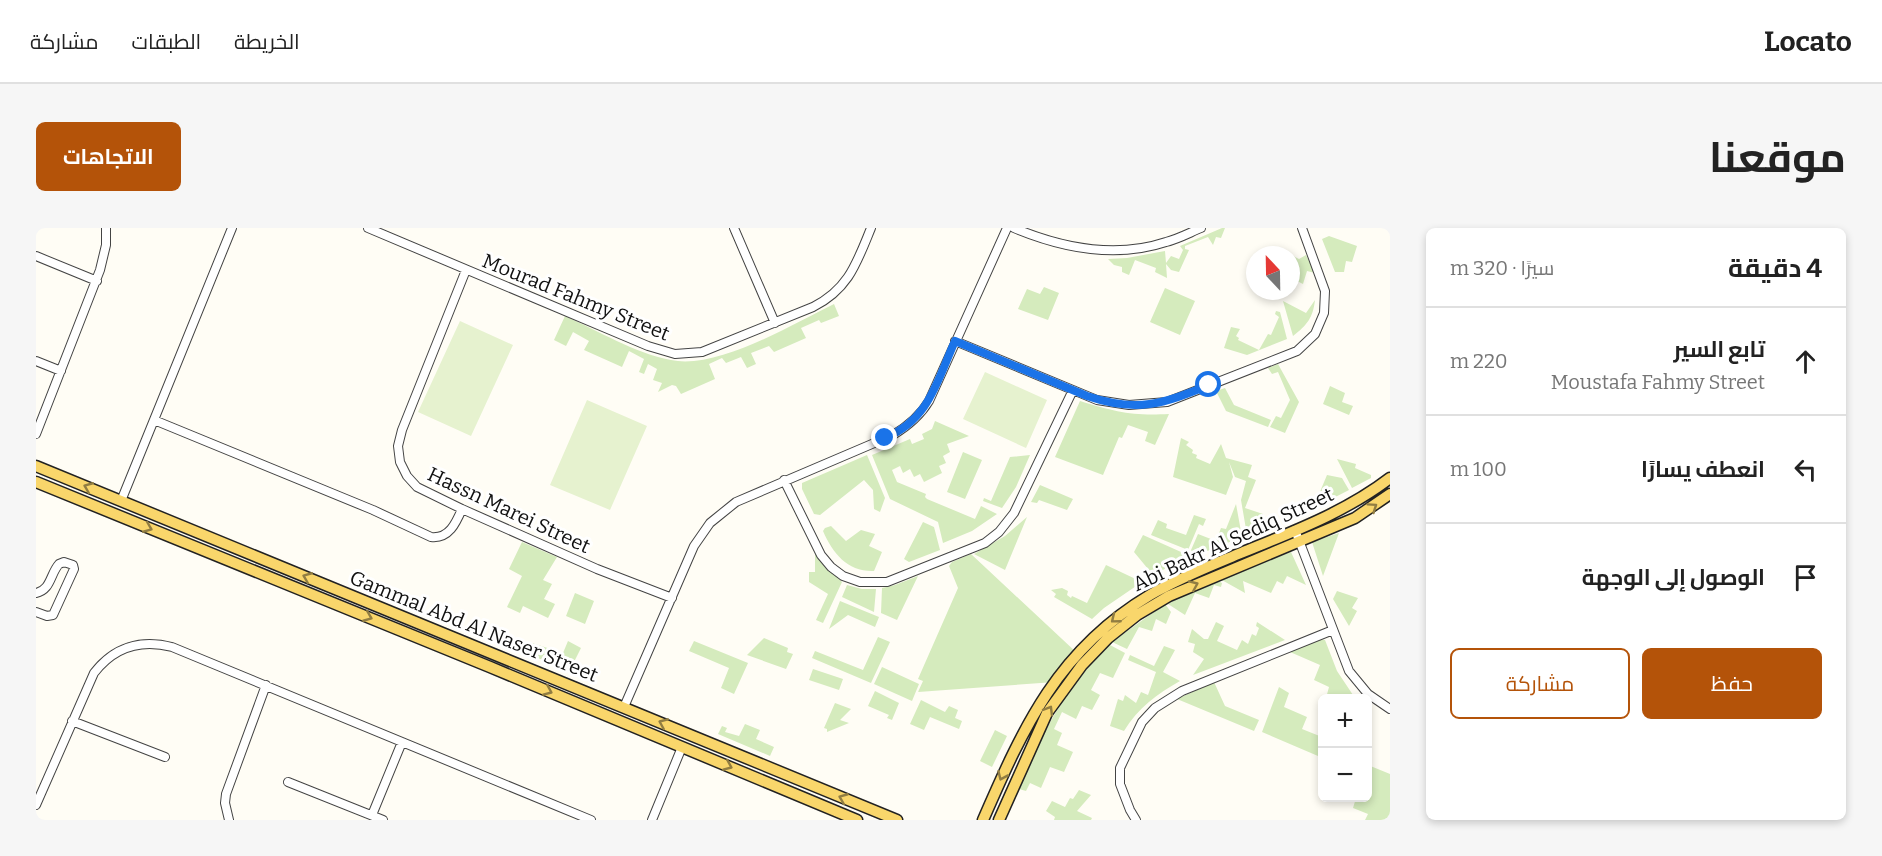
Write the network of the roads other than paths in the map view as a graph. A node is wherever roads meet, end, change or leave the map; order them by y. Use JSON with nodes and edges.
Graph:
{"nodes":[{"id":1,"x":106,"y":228,"type":"edge"},
{"id":2,"x":232,"y":228,"type":"edge"},
{"id":3,"x":368,"y":228,"type":"edge"},
{"id":4,"x":396,"y":228,"type":"edge"},
{"id":5,"x":734,"y":228,"type":"edge"},
{"id":6,"x":872,"y":228,"type":"edge"},
{"id":7,"x":1006,"y":228,"type":"edge"},
{"id":8,"x":1014,"y":228,"type":"edge"},
{"id":9,"x":1200,"y":228,"type":"edge"},
{"id":10,"x":1302,"y":228,"type":"edge"},
{"id":11,"x":392,"y":238,"type":"junction"},
{"id":12,"x":36,"y":256,"type":"edge"},
{"id":13,"x":466,"y":270,"type":"junction"},
{"id":14,"x":97,"y":281,"type":"junction"},
{"id":15,"x":775,"y":323,"type":"junction"},
{"id":16,"x":955,"y":341,"type":"junction"},
{"id":17,"x":36,"y":361,"type":"edge"},
{"id":18,"x":61,"y":371,"type":"junction"},
{"id":19,"x":1074,"y":390,"type":"junction"},
{"id":20,"x":154,"y":420,"type":"junction"},
{"id":21,"x":36,"y":434,"type":"edge"},
{"id":22,"x":36,"y":466,"type":"edge"},
{"id":23,"x":1390,"y":478,"type":"edge"},
{"id":24,"x":784,"y":480,"type":"junction"},
{"id":25,"x":36,"y":482,"type":"edge"},
{"id":26,"x":1390,"y":495,"type":"edge"},
{"id":27,"x":121,"y":501,"type":"junction"},
{"id":28,"x":462,"y":509,"type":"junction"},
{"id":29,"x":1295,"y":530,"type":"junction"},
{"id":30,"x":1299,"y":541,"type":"junction"},
{"id":31,"x":36,"y":593,"type":"edge"},
{"id":32,"x":672,"y":598,"type":"junction"},
{"id":33,"x":36,"y":612,"type":"edge"},
{"id":34,"x":1333,"y":630,"type":"junction"},
{"id":35,"x":496,"y":654,"type":"junction"},
{"id":36,"x":490,"y":667,"type":"junction"},
{"id":37,"x":266,"y":685,"type":"junction"},
{"id":38,"x":624,"y":707,"type":"junction"},
{"id":39,"x":1390,"y":709,"type":"edge"},
{"id":40,"x":72,"y":721,"type":"junction"},
{"id":41,"x":402,"y":742,"type":"junction"},
{"id":42,"x":682,"y":747,"type":"junction"},
{"id":43,"x":165,"y":757,"type":"dead end"},
{"id":44,"x":288,"y":782,"type":"dead end"},
{"id":45,"x":36,"y":805,"type":"edge"},
{"id":46,"x":372,"y":815,"type":"junction"},
{"id":47,"x":984,"y":817,"type":"edge"},
{"id":48,"x":229,"y":820,"type":"edge"},
{"id":49,"x":383,"y":820,"type":"edge"},
{"id":50,"x":591,"y":820,"type":"edge"},
{"id":51,"x":652,"y":820,"type":"edge"},
{"id":52,"x":857,"y":820,"type":"edge"},
{"id":53,"x":897,"y":820,"type":"edge"},
{"id":54,"x":999,"y":820,"type":"edge"},
{"id":55,"x":1136,"y":820,"type":"edge"}],
"edges":[{"from":1,"to":14,"type":"street"},
{"from":2,"to":20,"type":"street"},
{"from":3,"to":11,"type":"street","name":"Mourad Fahmy Street"},
{"from":4,"to":11,"type":"street"},
{"from":5,"to":15,"type":"street"},
{"from":6,"to":15,"type":"street","name":"Mourad Fahmy Street"},
{"from":7,"to":16,"type":"street"},
{"from":8,"to":9,"type":"street"},
{"from":10,"to":19,"type":"street"},
{"from":11,"to":13,"type":"street","name":"Mourad Fahmy Street"},
{"from":12,"to":14,"type":"street"},
{"from":13,"to":15,"type":"street","name":"Mourad Fahmy Street"},
{"from":13,"to":28,"type":"street","name":"Hassn Marei Street"},
{"from":14,"to":18,"type":"street"},
{"from":16,"to":19,"type":"street"},
{"from":16,"to":24,"type":"street"},
{"from":17,"to":18,"type":"street"},
{"from":18,"to":21,"type":"street"},
{"from":19,"to":24,"type":"street"},
{"from":20,"to":27,"type":"street"},
{"from":20,"to":28,"type":"street"},
{"from":27,"to":22,"type":"main road","name":"Gammal Abd Al Naser Street","one_way":true},
{"from":23,"to":29,"type":"main road","name":"Abi Bakr Al Sediq Street"},
{"from":24,"to":32,"type":"street"},
{"from":25,"to":36,"type":"main road","name":"Gammal Abd Al Naser Street","one_way":true},
{"from":30,"to":26,"type":"main road","name":"Abi Bakr Al Sediq Street","one_way":true},
{"from":35,"to":27,"type":"main road","name":"Gammal Abd Al Naser Street","one_way":true},
{"from":28,"to":32,"type":"street","name":"Hassn Marei Street"},
{"from":29,"to":30,"type":"street"},
{"from":29,"to":47,"type":"main road","name":"Abi Bakr Al Sediq Street","one_way":true},
{"from":30,"to":34,"type":"street"},
{"from":54,"to":30,"type":"main road","name":"Abi Bakr Al Sediq Street","one_way":true},
{"from":31,"to":33,"type":"street"},
{"from":32,"to":38,"type":"street"},
{"from":34,"to":39,"type":"street"},
{"from":34,"to":55,"type":"street"},
{"from":35,"to":36,"type":"main road"},
{"from":35,"to":38,"type":"main road","name":"Gammal Abd Al Naser Street"},
{"from":36,"to":42,"type":"main road","name":"Gammal Abd Al Naser Street","one_way":true},
{"from":37,"to":40,"type":"street"},
{"from":37,"to":41,"type":"street"},
{"from":37,"to":48,"type":"street"},
{"from":53,"to":38,"type":"main road","name":"Gammal Abd Al Naser Street","one_way":true},
{"from":40,"to":43,"type":"street"},
{"from":40,"to":45,"type":"street"},
{"from":41,"to":46,"type":"street"},
{"from":41,"to":50,"type":"street"},
{"from":42,"to":51,"type":"street"},
{"from":42,"to":52,"type":"main road","name":"Gammal Abd Al Naser Street","one_way":true},
{"from":44,"to":46,"type":"street"},
{"from":46,"to":49,"type":"street"},
{"from":47,"to":54,"type":"main road"}]}
